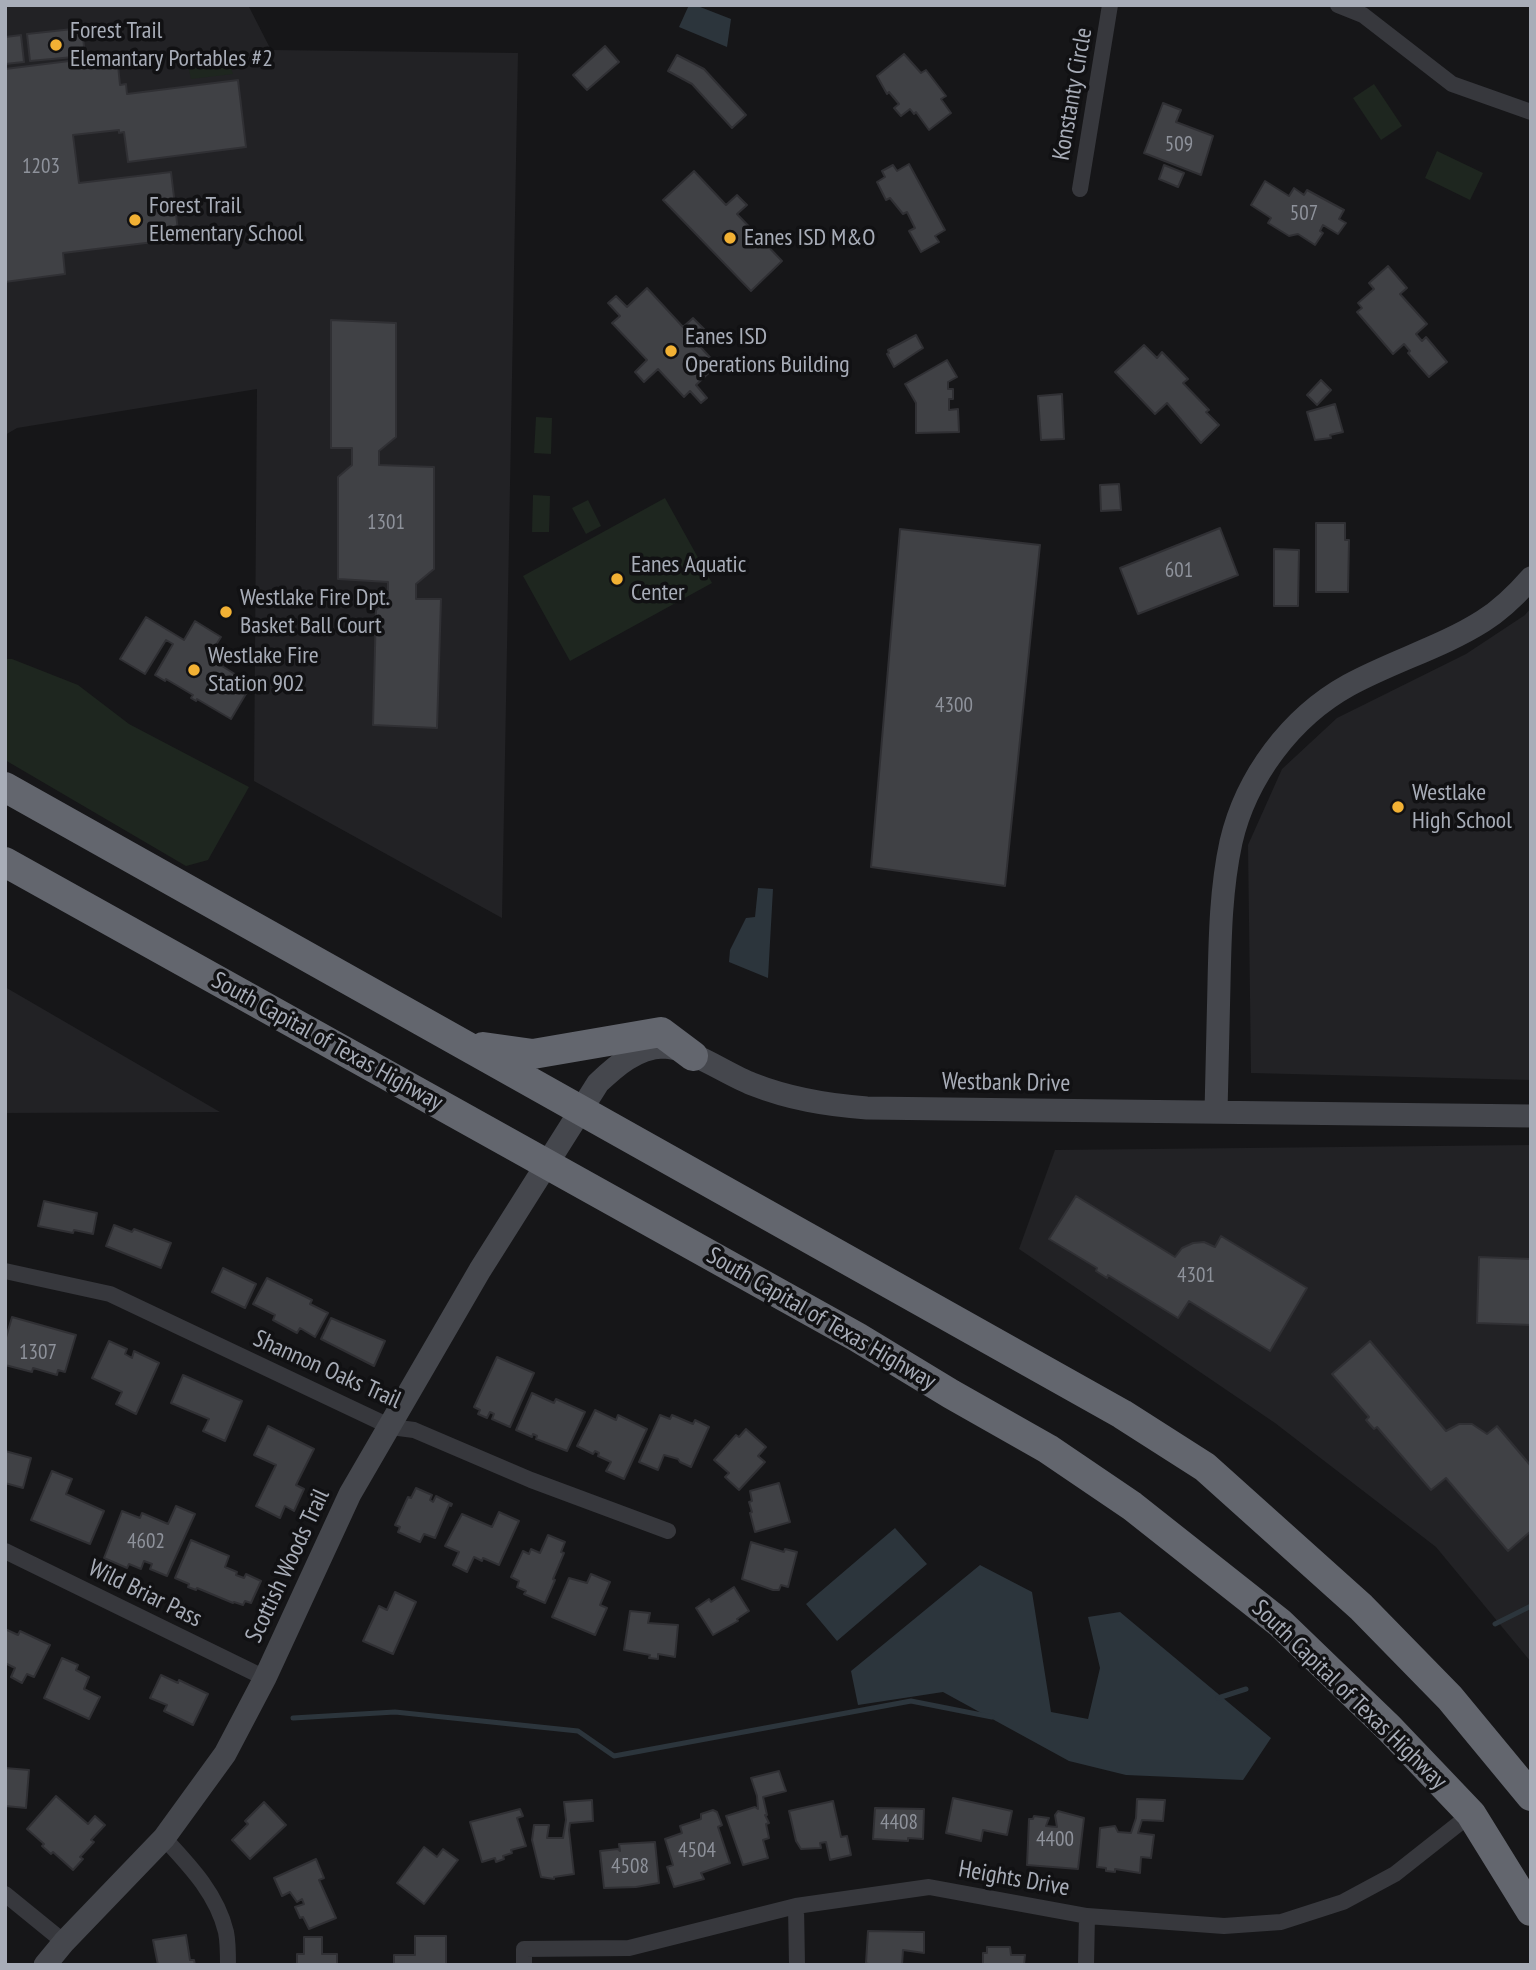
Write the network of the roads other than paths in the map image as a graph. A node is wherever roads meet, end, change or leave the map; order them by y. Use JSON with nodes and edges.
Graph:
{"nodes":[{"id":1,"x":1110,"y":5,"type":"edge"},
{"id":2,"x":1338,"y":5,"type":"edge"},
{"id":3,"x":1531,"y":112,"type":"edge"},
{"id":4,"x":1080,"y":190,"type":"dead end"},
{"id":5,"x":1531,"y":578,"type":"edge"},
{"id":6,"x":5,"y":788,"type":"edge"},
{"id":7,"x":5,"y":862,"type":"edge"},
{"id":8,"x":464,"y":1044,"type":"junction"},
{"id":9,"x":692,"y":1056,"type":"junction"},
{"id":10,"x":581,"y":1110,"type":"junction"},
{"id":11,"x":1216,"y":1112,"type":"junction"},
{"id":12,"x":1531,"y":1116,"type":"edge"},
{"id":13,"x":547,"y":1164,"type":"junction"},
{"id":14,"x":5,"y":1271,"type":"edge"},
{"id":15,"x":391,"y":1427,"type":"junction"},
{"id":16,"x":668,"y":1531,"type":"dead end"},
{"id":17,"x":5,"y":1551,"type":"edge"},
{"id":18,"x":265,"y":1678,"type":"junction"},
{"id":19,"x":1531,"y":1797,"type":"edge"},
{"id":20,"x":1471,"y":1814,"type":"junction"},
{"id":21,"x":164,"y":1838,"type":"junction"},
{"id":22,"x":5,"y":1894,"type":"edge"},
{"id":23,"x":796,"y":1906,"type":"junction"},
{"id":24,"x":1531,"y":1911,"type":"edge"},
{"id":25,"x":1087,"y":1916,"type":"junction"},
{"id":26,"x":64,"y":1942,"type":"junction"},
{"id":27,"x":524,"y":1957,"type":"edge"},
{"id":28,"x":45,"y":1965,"type":"edge"},
{"id":29,"x":228,"y":1965,"type":"edge"},
{"id":30,"x":797,"y":1965,"type":"edge"},
{"id":31,"x":1086,"y":1965,"type":"edge"}],
"edges":[{"from":1,"to":4,"type":"street","name":"Konstanty Circle"},
{"from":2,"to":3,"type":"street"},
{"from":5,"to":11,"type":"street"},
{"from":6,"to":8,"type":"highway"},
{"from":7,"to":13,"type":"highway","name":"South Capital of Texas Highway"},
{"from":8,"to":9,"type":"highway"},
{"from":8,"to":10,"type":"highway"},
{"from":9,"to":10,"type":"street","name":"Westbank Drive"},
{"from":9,"to":11,"type":"street","name":"Westbank Drive"},
{"from":10,"to":13,"type":"street","name":"Westbank Drive"},
{"from":10,"to":19,"type":"highway"},
{"from":11,"to":12,"type":"street","name":"Westbank Drive"},
{"from":13,"to":15,"type":"street","name":"Scottish Woods Trail"},
{"from":13,"to":20,"type":"highway","name":"South Capital of Texas Highway"},
{"from":14,"to":15,"type":"street","name":"Shannon Oaks Trail"},
{"from":15,"to":16,"type":"street","name":"Shannon Oaks Trail"},
{"from":15,"to":18,"type":"street","name":"Scottish Woods Trail"},
{"from":17,"to":18,"type":"street","name":"Wild Briar Pass"},
{"from":18,"to":21,"type":"street","name":"Scottish Woods Trail"},
{"from":20,"to":24,"type":"highway","name":"South Capital of Texas Highway"},
{"from":20,"to":25,"type":"street","name":"Heights Drive"},
{"from":21,"to":26,"type":"street","name":"Scottish Woods Trail"},
{"from":21,"to":29,"type":"street"},
{"from":22,"to":26,"type":"street"},
{"from":23,"to":25,"type":"street","name":"Heights Drive"},
{"from":23,"to":27,"type":"street","name":"Heights Drive"},
{"from":23,"to":30,"type":"street"},
{"from":25,"to":31,"type":"street"},
{"from":26,"to":28,"type":"street","name":"Scottish Woods Trail"}]}
